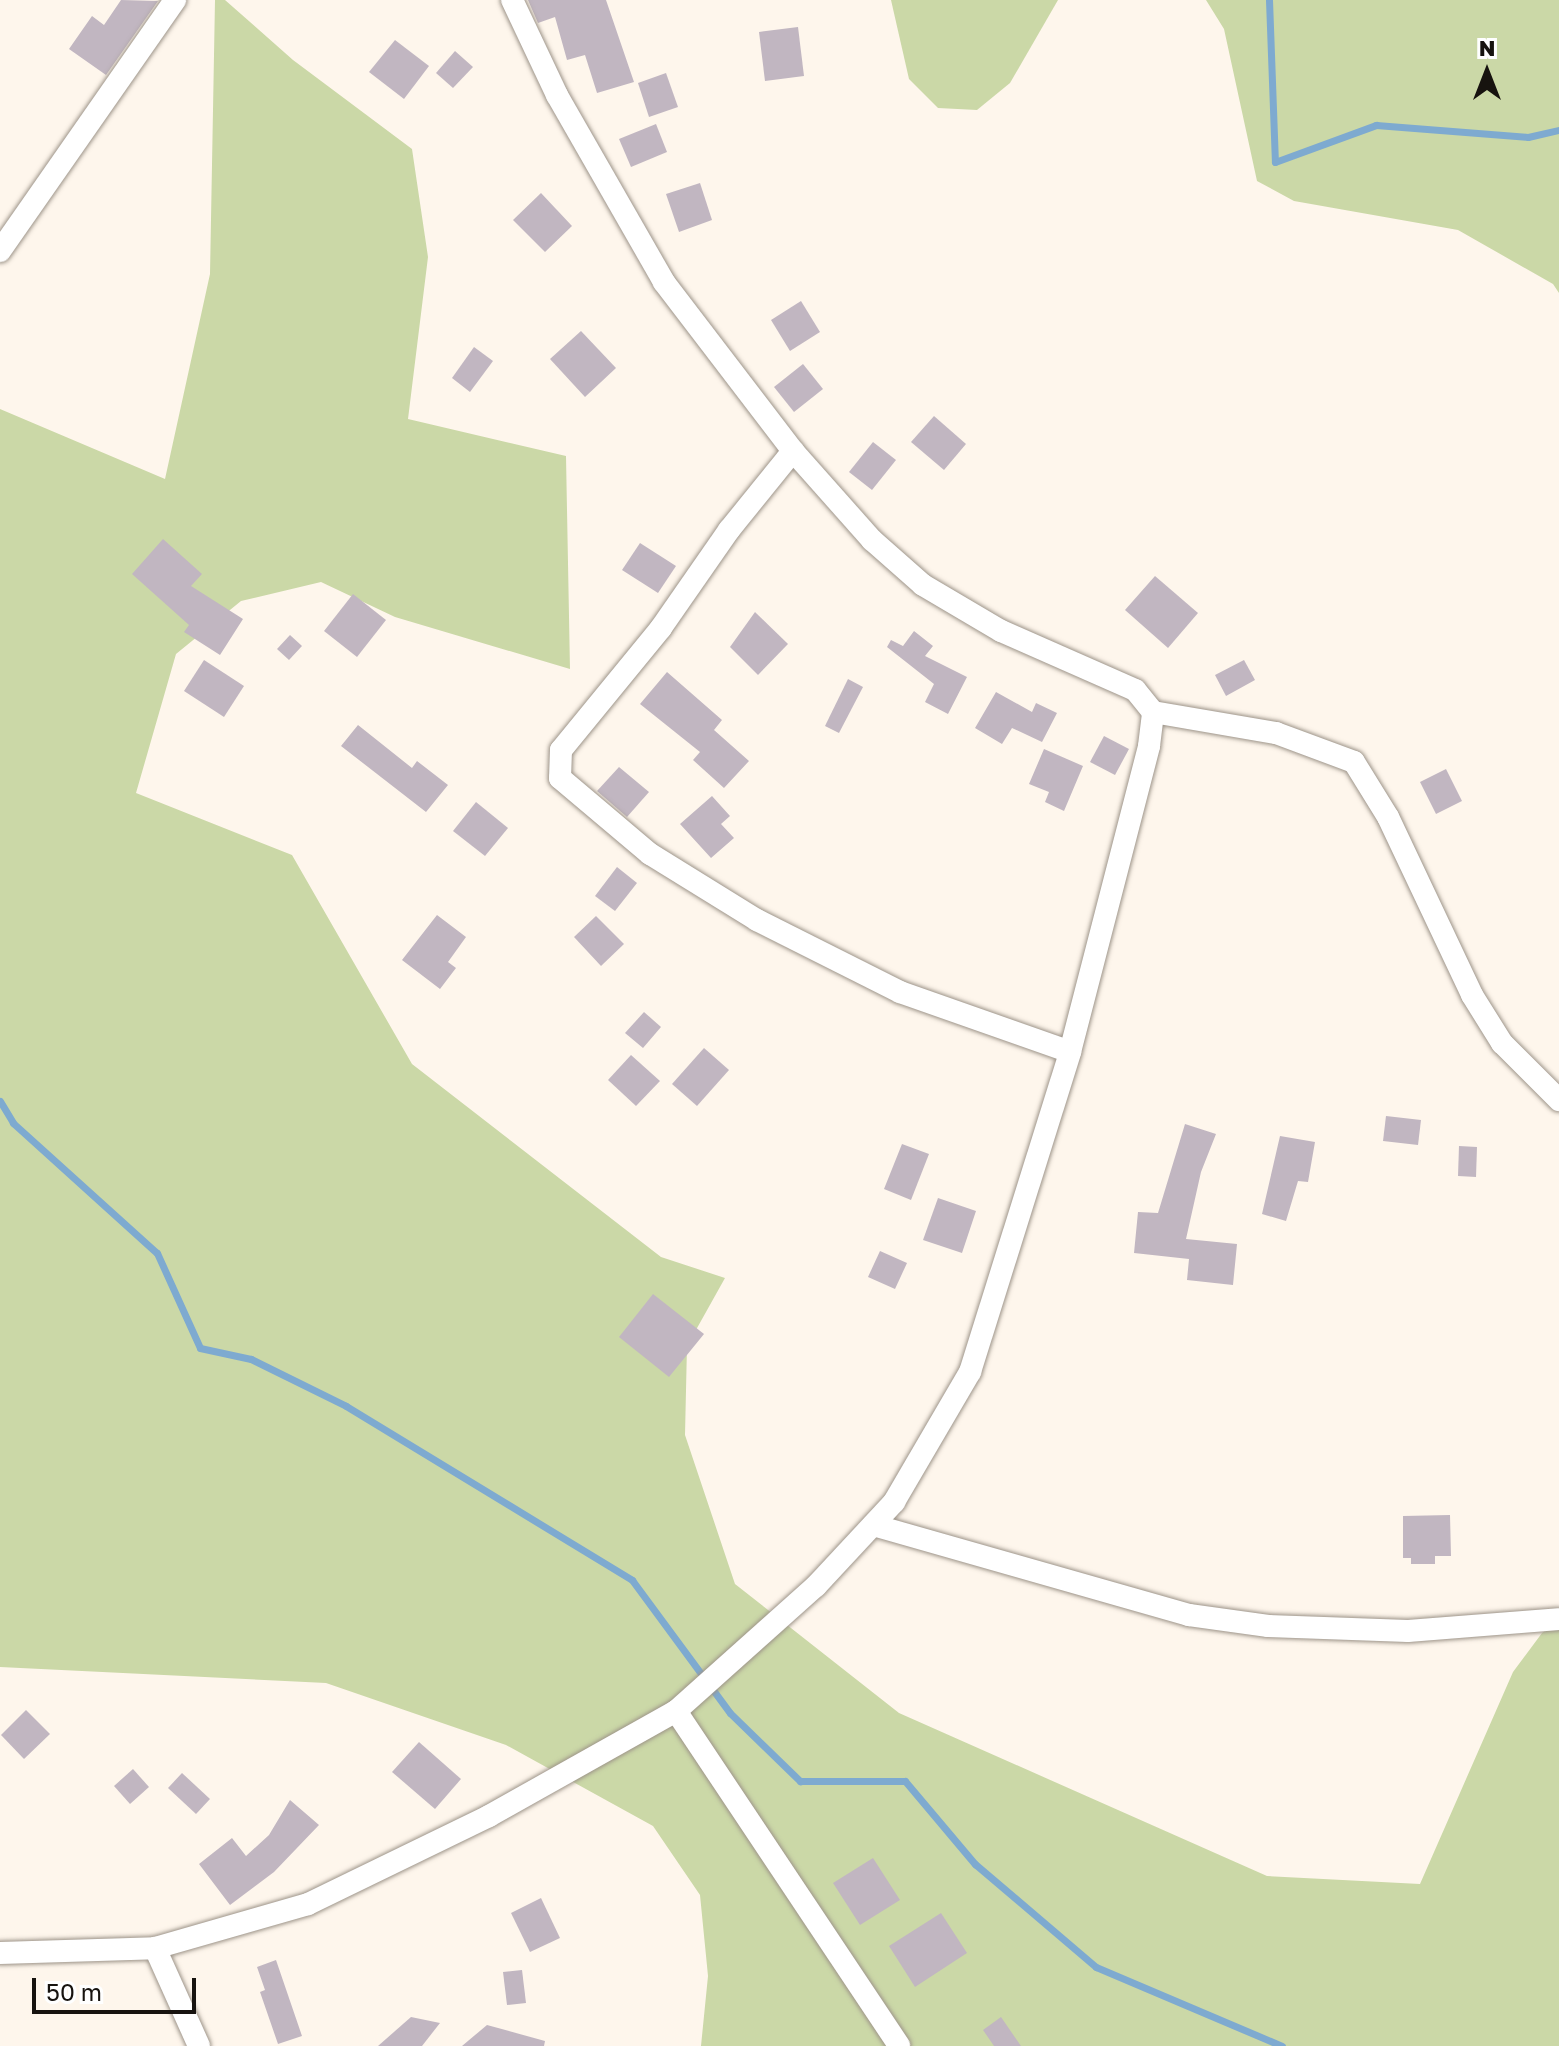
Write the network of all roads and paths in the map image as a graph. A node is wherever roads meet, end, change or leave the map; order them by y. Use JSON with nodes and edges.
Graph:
{"nodes":[{"id":1,"x":175,"y":0,"type":"edge"},
{"id":2,"x":512,"y":0,"type":"edge"},
{"id":3,"x":0,"y":251,"type":"edge"},
{"id":4,"x":793,"y":451,"type":"junction"},
{"id":5,"x":1153,"y":712,"type":"junction"},
{"id":6,"x":1070,"y":1052,"type":"junction"},
{"id":7,"x":1559,"y":1100,"type":"edge"},
{"id":8,"x":873,"y":1525,"type":"junction"},
{"id":9,"x":1559,"y":1619,"type":"edge"},
{"id":10,"x":676,"y":1711,"type":"junction"},
{"id":11,"x":155,"y":1948,"type":"junction"},
{"id":12,"x":0,"y":1953,"type":"edge"},
{"id":13,"x":199,"y":2046,"type":"edge"},
{"id":14,"x":899,"y":2046,"type":"edge"}],
"edges":[{"from":1,"to":3,"type":"street"},
{"from":2,"to":4,"type":"street"},
{"from":4,"to":5,"type":"street"},
{"from":4,"to":6,"type":"street"},
{"from":5,"to":6,"type":"street"},
{"from":5,"to":7,"type":"street"},
{"from":6,"to":8,"type":"street"},
{"from":8,"to":9,"type":"street"},
{"from":8,"to":10,"type":"street"},
{"from":10,"to":11,"type":"street"},
{"from":10,"to":14,"type":"street"},
{"from":11,"to":12,"type":"street"},
{"from":11,"to":13,"type":"street"}]}
